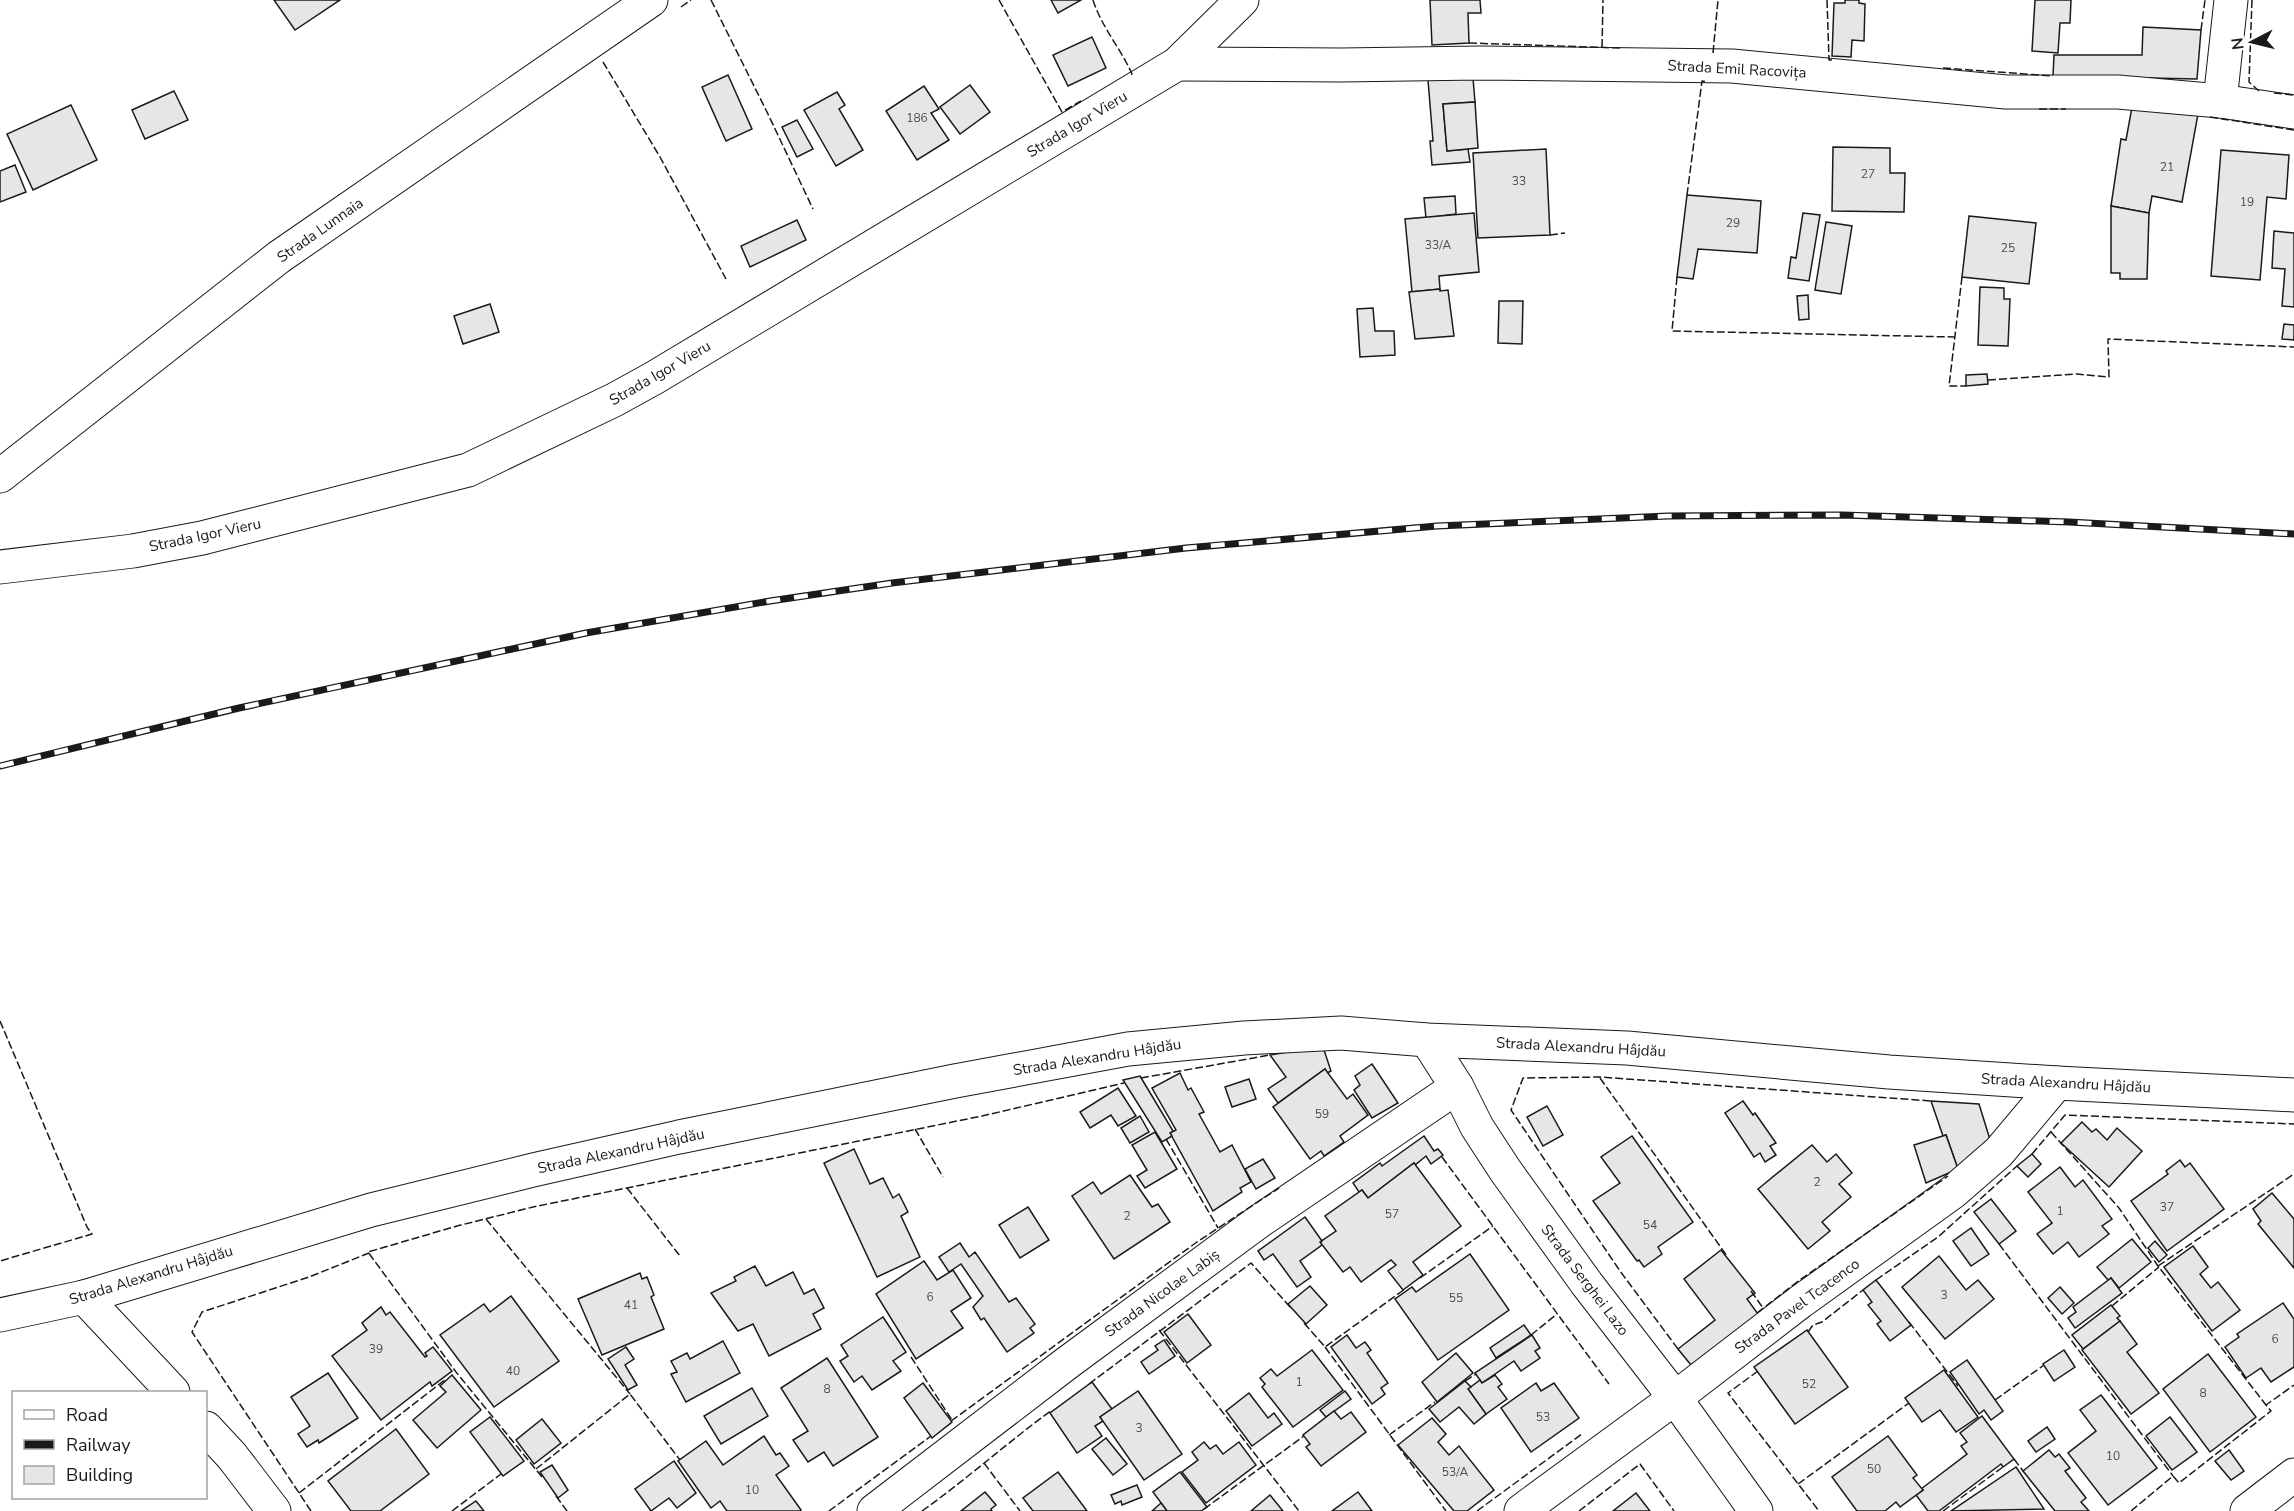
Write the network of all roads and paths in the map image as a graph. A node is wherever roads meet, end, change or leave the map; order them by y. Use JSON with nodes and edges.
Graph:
{"nodes":[{"id":1,"x":651,"y":0,"type":"edge"},
{"id":2,"x":1242,"y":0,"type":"edge"},
{"id":3,"x":2231,"y":0,"type":"edge"},
{"id":4,"x":1177,"y":64,"type":"junction"},
{"id":5,"x":2220,"y":101,"type":"junction"},
{"id":6,"x":2294,"y":112,"type":"edge"},
{"id":7,"x":0,"y":476,"type":"edge"},
{"id":8,"x":0,"y":567,"type":"edge"},
{"id":9,"x":1427,"y":1040,"type":"junction"},
{"id":10,"x":2057,"y":1083,"type":"junction"},
{"id":11,"x":1457,"y":1087,"type":"junction"},
{"id":12,"x":2294,"y":1095,"type":"edge"},
{"id":13,"x":84,"y":1297,"type":"junction"},
{"id":14,"x":0,"y":1315,"type":"edge"},
{"id":15,"x":172,"y":1391,"type":"edge"},
{"id":16,"x":1676,"y":1398,"type":"junction"},
{"id":17,"x":207,"y":1429,"type":"edge"},
{"id":18,"x":2294,"y":1475,"type":"edge"},
{"id":19,"x":274,"y":1511,"type":"edge"},
{"id":20,"x":874,"y":1511,"type":"edge"},
{"id":21,"x":1521,"y":1511,"type":"edge"},
{"id":22,"x":1756,"y":1511,"type":"edge"},
{"id":23,"x":2247,"y":1511,"type":"edge"}],
"edges":[{"from":1,"to":7,"type":"street","name":"Strada Lunnaia"},
{"from":2,"to":4,"type":"street","name":"Strada Igor Vieru"},
{"from":3,"to":5,"type":"street"},
{"from":4,"to":5,"type":"street","name":"Strada Emil Racovița"},
{"from":4,"to":8,"type":"street","name":"Strada Igor Vieru"},
{"from":5,"to":6,"type":"street","name":"Strada Emil Racovița"},
{"from":9,"to":10,"type":"street","name":"Strada Alexandru Hâjdău"},
{"from":9,"to":11,"type":"street","name":"Strada Serghei Lazo"},
{"from":9,"to":13,"type":"street","name":"Strada Alexandru Hâjdău"},
{"from":10,"to":12,"type":"street","name":"Strada Alexandru Hâjdău"},
{"from":10,"to":16,"type":"street","name":"Strada Pavel Tcacenco"},
{"from":11,"to":16,"type":"street","name":"Strada Serghei Lazo"},
{"from":11,"to":20,"type":"street","name":"Strada Nicolae Labiș"},
{"from":13,"to":14,"type":"street","name":"Strada Alexandru Hâjdău"},
{"from":13,"to":15,"type":"street"},
{"from":16,"to":21,"type":"street","name":"Strada Pavel Tcacenco"},
{"from":16,"to":22,"type":"street","name":"Strada Serghei Lazo"},
{"from":17,"to":19,"type":"street"},
{"from":18,"to":23,"type":"street"}]}
